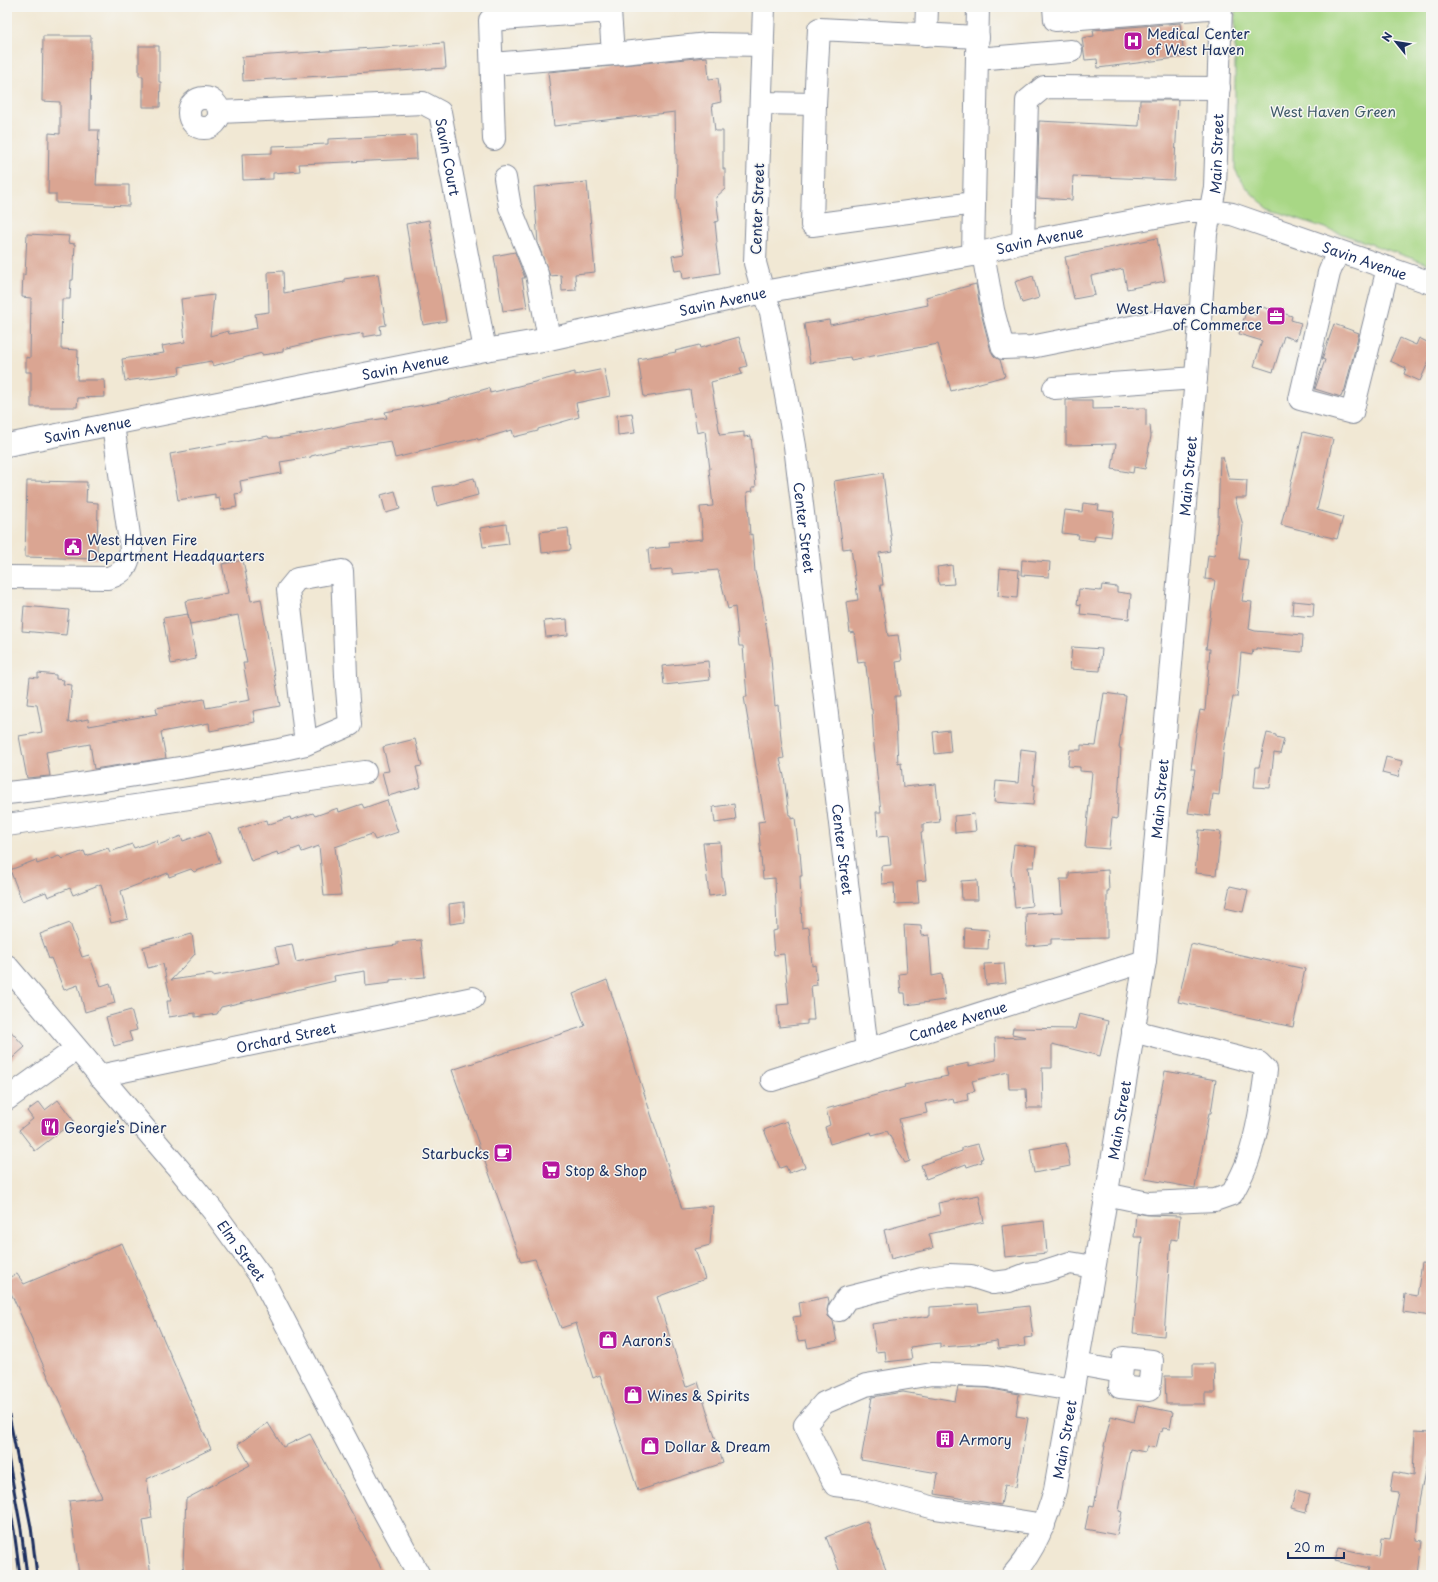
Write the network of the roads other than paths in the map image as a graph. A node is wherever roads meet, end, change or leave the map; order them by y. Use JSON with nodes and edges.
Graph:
{"nodes":[{"id":1,"x":764,"y":7,"type":"edge"},
{"id":2,"x":927,"y":7,"type":"edge"},
{"id":3,"x":978,"y":7,"type":"edge"},
{"id":4,"x":1054,"y":7,"type":"edge"},
{"id":5,"x":1221,"y":7,"type":"edge"},
{"id":6,"x":926,"y":35,"type":"junction"},
{"id":7,"x":978,"y":37,"type":"junction"},
{"id":8,"x":763,"y":45,"type":"junction"},
{"id":9,"x":1071,"y":51,"type":"dead end"},
{"id":10,"x":613,"y":54,"type":"junction"},
{"id":11,"x":977,"y":58,"type":"junction"},
{"id":12,"x":492,"y":64,"type":"junction"},
{"id":13,"x":1219,"y":88,"type":"junction"},
{"id":14,"x":761,"y":103,"type":"junction"},
{"id":15,"x":815,"y":104,"type":"junction"},
{"id":16,"x":219,"y":112,"type":"dead end"},
{"id":17,"x":494,"y":139,"type":"dead end"},
{"id":18,"x":505,"y":178,"type":"dead end"},
{"id":19,"x":974,"y":203,"type":"junction"},
{"id":20,"x":1211,"y":211,"type":"junction"},
{"id":21,"x":1023,"y":242,"type":"junction"},
{"id":22,"x":1338,"y":251,"type":"junction"},
{"id":23,"x":978,"y":254,"type":"junction"},
{"id":24,"x":1388,"y":268,"type":"junction"},
{"id":25,"x":1431,"y":283,"type":"edge"},
{"id":26,"x":763,"y":292,"type":"junction"},
{"id":27,"x":1200,"y":315,"type":"junction"},
{"id":28,"x":549,"y":340,"type":"junction"},
{"id":29,"x":484,"y":350,"type":"junction"},
{"id":30,"x":1196,"y":378,"type":"junction"},
{"id":31,"x":1054,"y":388,"type":"dead end"},
{"id":32,"x":113,"y":425,"type":"junction"},
{"id":33,"x":7,"y":445,"type":"edge"},
{"id":34,"x":7,"y":577,"type":"edge"},
{"id":35,"x":306,"y":744,"type":"junction"},
{"id":36,"x":365,"y":772,"type":"dead end"},
{"id":37,"x":7,"y":792,"type":"edge"},
{"id":38,"x":7,"y":825,"type":"edge"},
{"id":39,"x":1145,"y":961,"type":"junction"},
{"id":40,"x":7,"y":966,"type":"edge"},
{"id":41,"x":473,"y":998,"type":"dead end"},
{"id":42,"x":1133,"y":1031,"type":"junction"},
{"id":43,"x":76,"y":1048,"type":"junction"},
{"id":44,"x":867,"y":1050,"type":"junction"},
{"id":45,"x":99,"y":1076,"type":"junction"},
{"id":46,"x":772,"y":1080,"type":"dead end"},
{"id":47,"x":7,"y":1099,"type":"edge"},
{"id":48,"x":1106,"y":1194,"type":"junction"},
{"id":49,"x":1094,"y":1267,"type":"junction"},
{"id":50,"x":839,"y":1310,"type":"dead end"},
{"id":51,"x":1077,"y":1364,"type":"junction"},
{"id":52,"x":1121,"y":1372,"type":"dead end"},
{"id":53,"x":1073,"y":1390,"type":"junction"},
{"id":54,"x":1044,"y":1525,"type":"junction"},
{"id":55,"x":419,"y":1575,"type":"edge"},
{"id":56,"x":1014,"y":1575,"type":"edge"}],
"edges":[{"from":1,"to":8,"type":"street","name":"Center Street"},
{"from":2,"to":6,"type":"street"},
{"from":3,"to":7,"type":"street"},
{"from":4,"to":5,"type":"street"},
{"from":5,"to":13,"type":"street","name":"Main Street"},
{"from":6,"to":7,"type":"street"},
{"from":6,"to":15,"type":"street"},
{"from":7,"to":11,"type":"street"},
{"from":8,"to":10,"type":"street"},
{"from":8,"to":14,"type":"street","name":"Center Street"},
{"from":9,"to":11,"type":"street"},
{"from":10,"to":12,"type":"street"},
{"from":10,"to":12,"type":"street"},
{"from":11,"to":19,"type":"street"},
{"from":12,"to":17,"type":"street"},
{"from":13,"to":20,"type":"street","name":"Main Street"},
{"from":13,"to":21,"type":"street"},
{"from":14,"to":15,"type":"street"},
{"from":14,"to":26,"type":"street","name":"Center Street"},
{"from":15,"to":19,"type":"street"},
{"from":16,"to":29,"type":"street","name":"Savin Court"},
{"from":18,"to":28,"type":"street"},
{"from":19,"to":23,"type":"street"},
{"from":20,"to":21,"type":"street","name":"Savin Avenue"},
{"from":20,"to":22,"type":"street","name":"Savin Avenue"},
{"from":20,"to":27,"type":"street","name":"Main Street"},
{"from":21,"to":23,"type":"street","name":"Savin Avenue"},
{"from":22,"to":24,"type":"street","name":"Savin Avenue"},
{"from":22,"to":24,"type":"street"},
{"from":23,"to":26,"type":"street","name":"Savin Avenue"},
{"from":23,"to":27,"type":"street"},
{"from":24,"to":25,"type":"street","name":"Savin Avenue"},
{"from":26,"to":28,"type":"street","name":"Savin Avenue"},
{"from":26,"to":44,"type":"street","name":"Center Street"},
{"from":27,"to":30,"type":"street","name":"Main Street"},
{"from":28,"to":29,"type":"street","name":"Savin Avenue"},
{"from":29,"to":32,"type":"street","name":"Savin Avenue"},
{"from":30,"to":31,"type":"street"},
{"from":30,"to":39,"type":"street","name":"Main Street"},
{"from":32,"to":33,"type":"street","name":"Savin Avenue"},
{"from":32,"to":34,"type":"street"},
{"from":35,"to":35,"type":"street"},
{"from":35,"to":37,"type":"street"},
{"from":36,"to":38,"type":"street"},
{"from":39,"to":42,"type":"street","name":"Main Street"},
{"from":39,"to":44,"type":"street","name":"Candee Avenue"},
{"from":40,"to":43,"type":"street","name":"Elm Street"},
{"from":41,"to":45,"type":"street","name":"Orchard Street"},
{"from":42,"to":48,"type":"street","name":"Main Street"},
{"from":42,"to":48,"type":"street"},
{"from":43,"to":45,"type":"street","name":"Elm Street"},
{"from":43,"to":47,"type":"street"},
{"from":44,"to":46,"type":"street","name":"Candee Avenue"},
{"from":45,"to":55,"type":"street","name":"Elm Street"},
{"from":48,"to":49,"type":"street","name":"Main Street"},
{"from":49,"to":50,"type":"street"},
{"from":49,"to":51,"type":"street","name":"Main Street"},
{"from":51,"to":52,"type":"street"},
{"from":51,"to":53,"type":"street","name":"Main Street"},
{"from":53,"to":54,"type":"street","name":"Main Street"},
{"from":53,"to":54,"type":"street"},
{"from":54,"to":56,"type":"street","name":"Main Street"}]}
